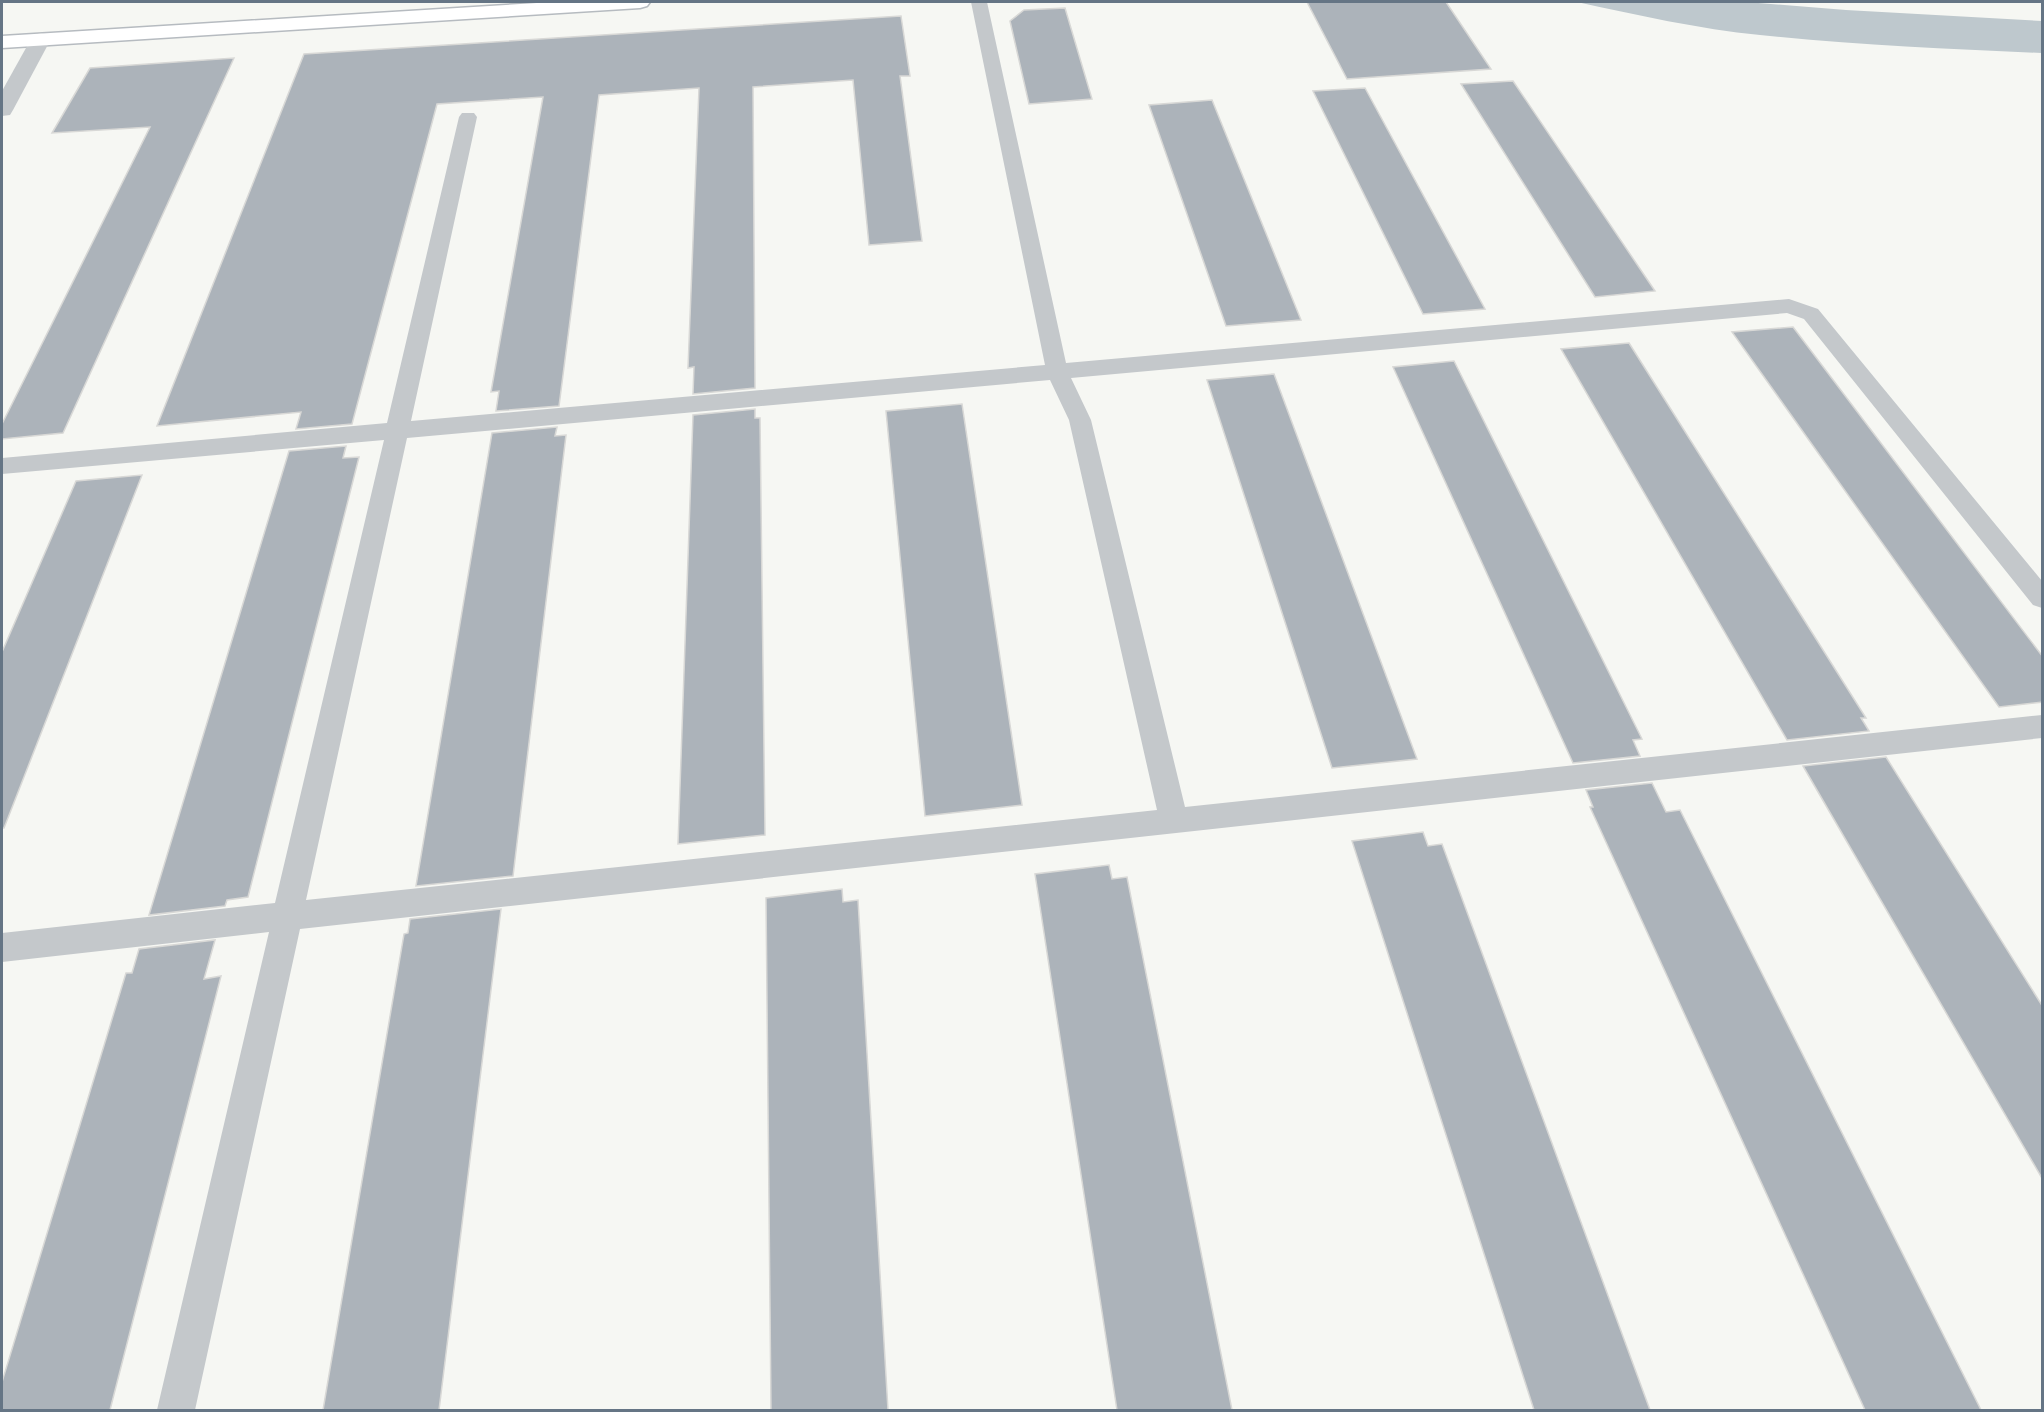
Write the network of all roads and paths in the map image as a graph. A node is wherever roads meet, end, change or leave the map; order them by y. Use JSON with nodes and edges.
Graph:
{"nodes":[{"id":1,"x":640,"y":2,"type":"edge"},
{"id":2,"x":979,"y":2,"type":"edge"},
{"id":3,"x":41,"y":39,"type":"junction"},
{"id":4,"x":2,"y":42,"type":"edge"},
{"id":5,"x":2,"y":110,"type":"edge"},
{"id":6,"x":468,"y":117,"type":"dead end"},
{"id":7,"x":1057,"y":372,"type":"junction"},
{"id":8,"x":397,"y":430,"type":"junction"},
{"id":9,"x":2,"y":466,"type":"edge"},
{"id":10,"x":2043,"y":598,"type":"edge"},
{"id":11,"x":2043,"y":727,"type":"edge"},
{"id":12,"x":1174,"y":821,"type":"junction"},
{"id":13,"x":288,"y":916,"type":"junction"},
{"id":14,"x":2,"y":947,"type":"edge"},
{"id":15,"x":176,"y":1410,"type":"edge"}],
"edges":[{"from":1,"to":3,"type":"street"},
{"from":2,"to":7,"type":"lane"},
{"from":3,"to":4,"type":"street"},
{"from":3,"to":5,"type":"street"},
{"from":6,"to":8,"type":"lane"},
{"from":7,"to":8,"type":"lane"},
{"from":7,"to":10,"type":"lane"},
{"from":7,"to":12,"type":"lane"},
{"from":8,"to":9,"type":"lane"},
{"from":8,"to":13,"type":"lane"},
{"from":11,"to":12,"type":"lane"},
{"from":12,"to":13,"type":"lane"},
{"from":13,"to":14,"type":"lane"},
{"from":13,"to":15,"type":"lane"}]}
